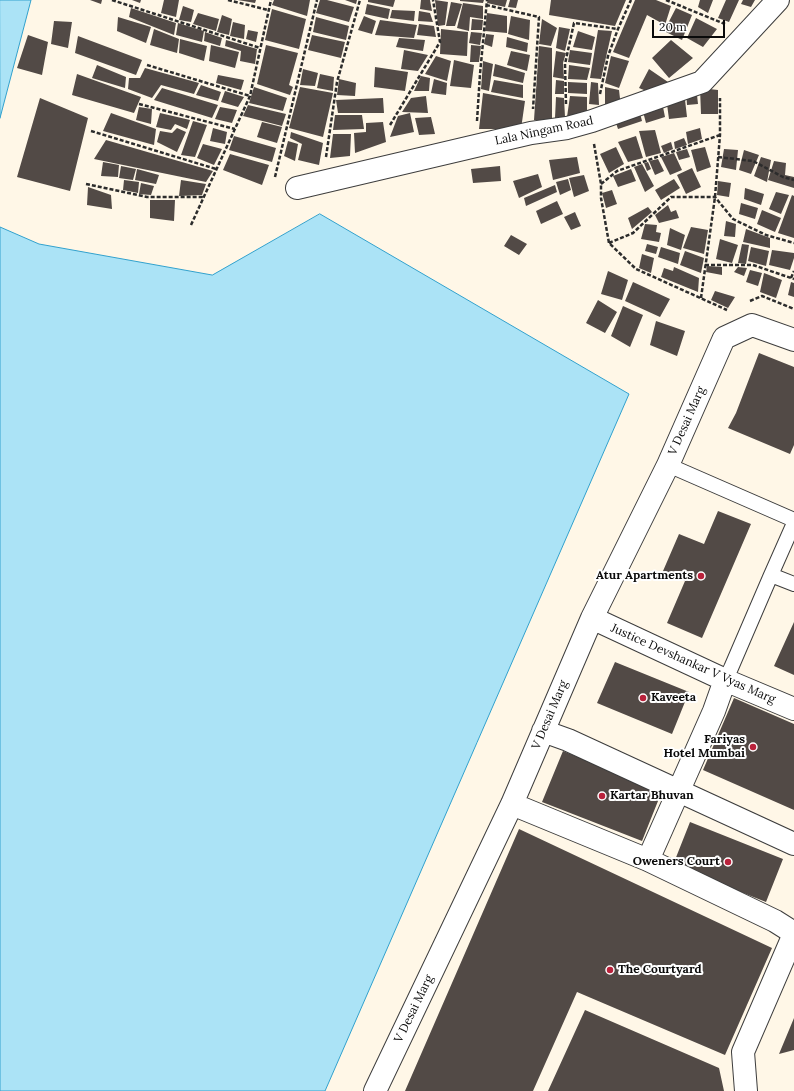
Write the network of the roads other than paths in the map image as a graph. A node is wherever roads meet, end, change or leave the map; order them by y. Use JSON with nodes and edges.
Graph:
{"nodes":[{"id":1,"x":778,"y":0,"type":"edge"},
{"id":2,"x":297,"y":188,"type":"dead end"},
{"id":3,"x":794,"y":340,"type":"edge"},
{"id":4,"x":668,"y":465,"type":"junction"},
{"id":5,"x":794,"y":521,"type":"edge"},
{"id":6,"x":771,"y":575,"type":"junction"},
{"id":7,"x":794,"y":584,"type":"edge"},
{"id":8,"x":592,"y":618,"type":"junction"},
{"id":9,"x":725,"y":680,"type":"junction"},
{"id":10,"x":794,"y":709,"type":"edge"},
{"id":11,"x":543,"y":731,"type":"junction"},
{"id":12,"x":678,"y":792,"type":"junction"},
{"id":13,"x":512,"y":804,"type":"junction"},
{"id":14,"x":794,"y":844,"type":"edge"},
{"id":15,"x":648,"y":860,"type":"junction"},
{"id":16,"x":794,"y":934,"type":"edge"},
{"id":17,"x":375,"y":1091,"type":"edge"},
{"id":18,"x":746,"y":1091,"type":"edge"}],
"edges":[{"from":1,"to":2,"type":"street","name":"Lala Ningam Road"},
{"from":3,"to":4,"type":"street","name":"V Desai Marg"},
{"from":4,"to":5,"type":"lane"},
{"from":4,"to":8,"type":"street","name":"V Desai Marg"},
{"from":5,"to":6,"type":"lane"},
{"from":6,"to":7,"type":"lane"},
{"from":6,"to":9,"type":"lane"},
{"from":8,"to":9,"type":"street","name":"Justice Devshankar V Vyas Marg"},
{"from":8,"to":11,"type":"street","name":"V Desai Marg"},
{"from":9,"to":10,"type":"street","name":"Justice Devshankar V Vyas Marg"},
{"from":9,"to":12,"type":"street"},
{"from":11,"to":12,"type":"street"},
{"from":11,"to":13,"type":"street","name":"V Desai Marg"},
{"from":12,"to":14,"type":"street"},
{"from":12,"to":15,"type":"street"},
{"from":13,"to":15,"type":"street"},
{"from":13,"to":17,"type":"street","name":"V Desai Marg"},
{"from":15,"to":16,"type":"street"},
{"from":16,"to":18,"type":"street"}]}
